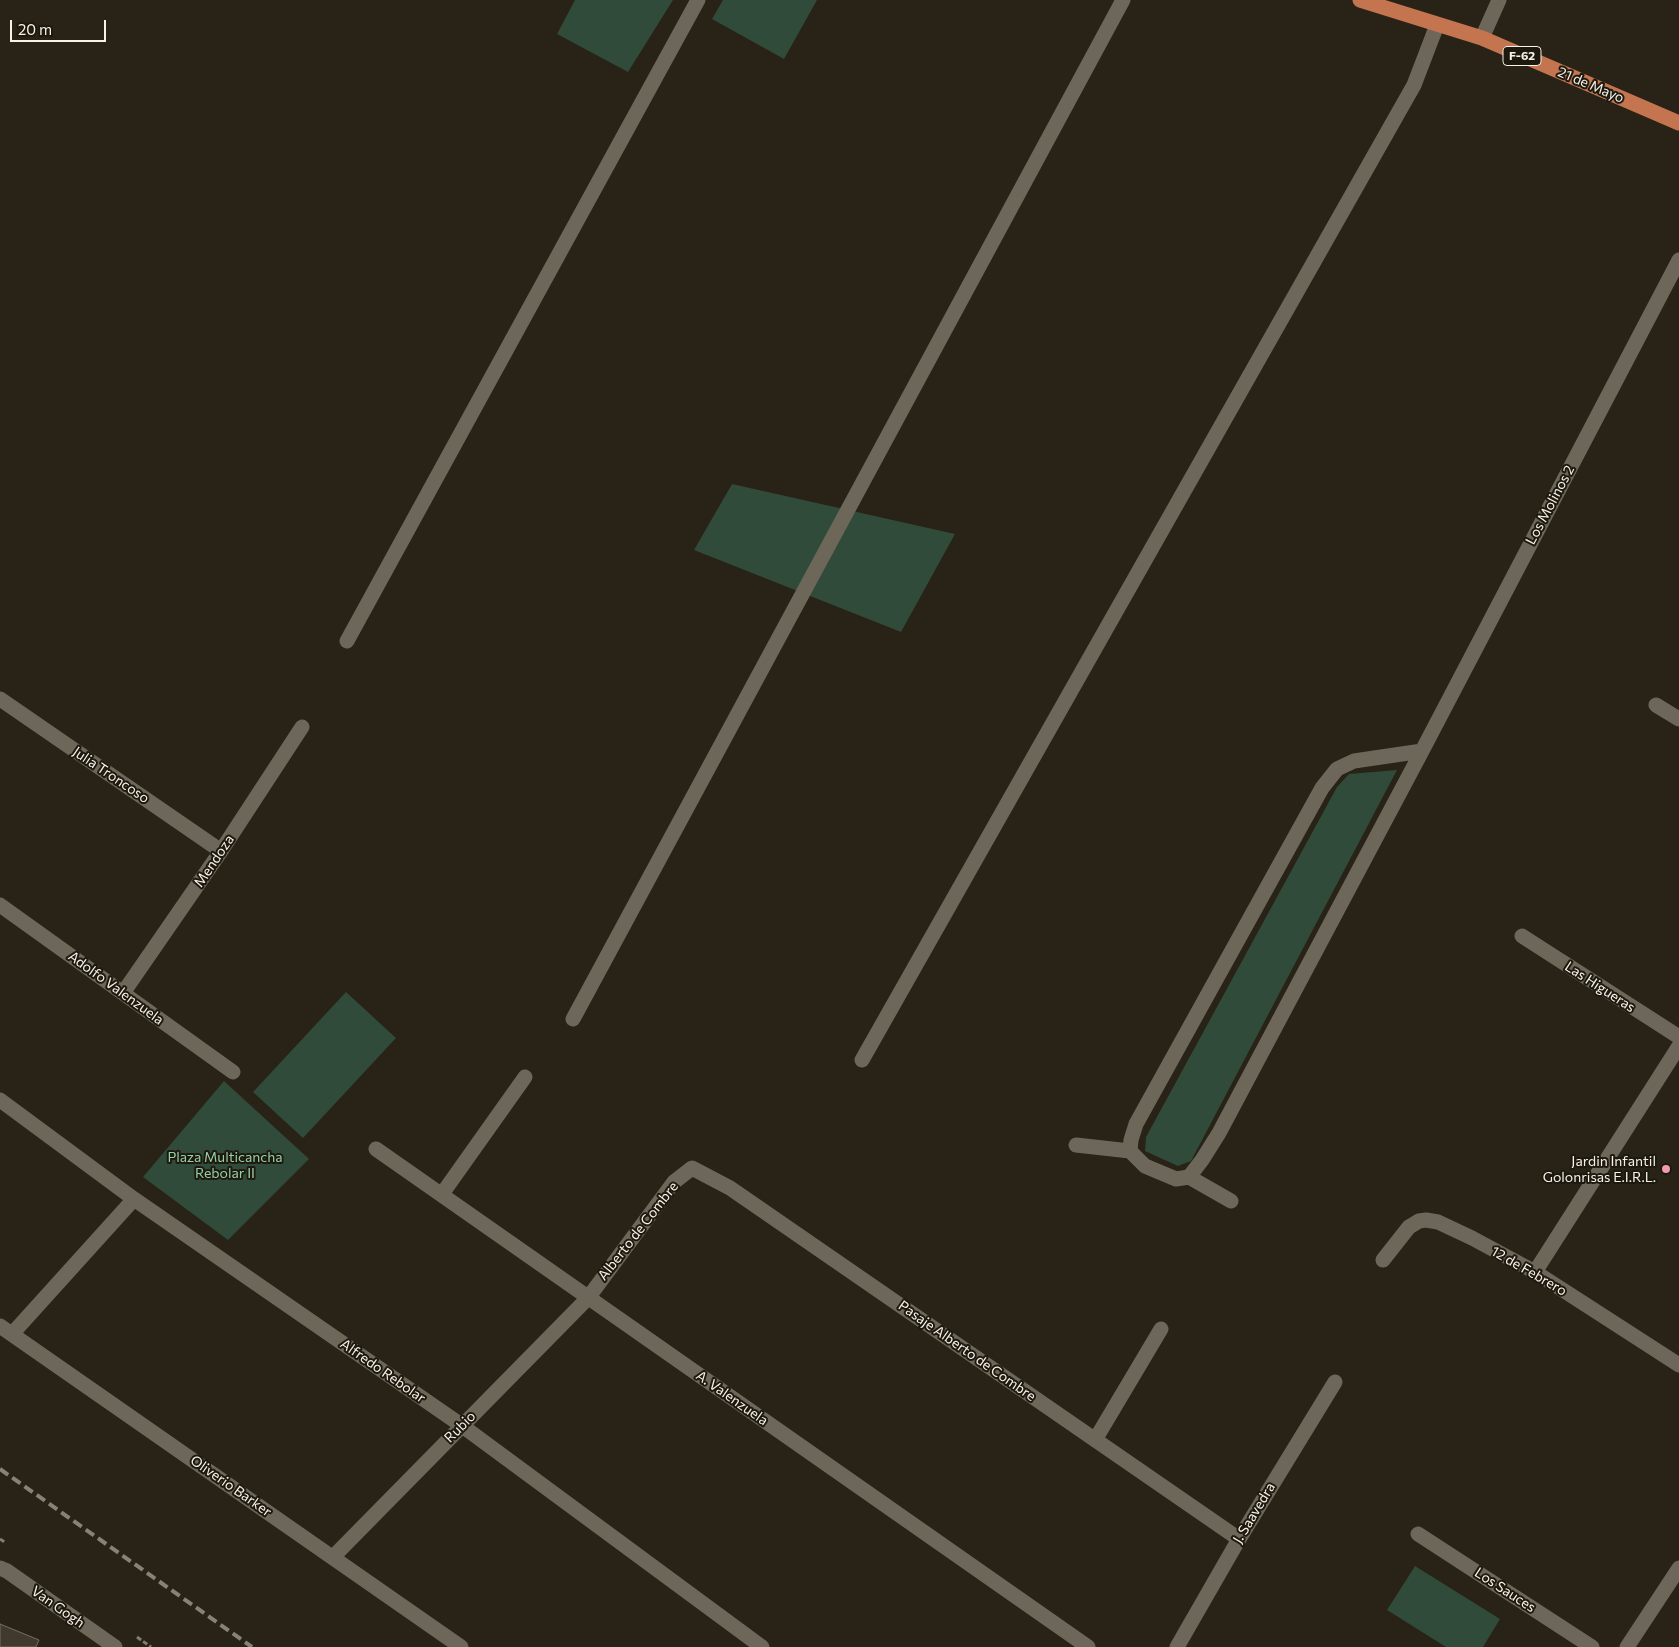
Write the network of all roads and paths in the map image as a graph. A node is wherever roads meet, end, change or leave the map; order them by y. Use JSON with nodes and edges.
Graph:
{"nodes":[{"id":1,"x":698,"y":0,"type":"edge"},
{"id":2,"x":1123,"y":0,"type":"edge"},
{"id":3,"x":1360,"y":0,"type":"edge"},
{"id":4,"x":1499,"y":0,"type":"edge"},
{"id":5,"x":1437,"y":25,"type":"junction"},
{"id":6,"x":1482,"y":38,"type":"junction"},
{"id":7,"x":1679,"y":123,"type":"edge"},
{"id":8,"x":1679,"y":260,"type":"edge"},
{"id":9,"x":347,"y":641,"type":"dead end"},
{"id":10,"x":0,"y":699,"type":"edge"},
{"id":11,"x":1656,"y":705,"type":"dead end"},
{"id":12,"x":1679,"y":719,"type":"edge"},
{"id":13,"x":302,"y":727,"type":"dead end"},
{"id":14,"x":1422,"y":751,"type":"junction"},
{"id":15,"x":221,"y":851,"type":"junction"},
{"id":16,"x":0,"y":905,"type":"edge"},
{"id":17,"x":1522,"y":936,"type":"dead end"},
{"id":18,"x":123,"y":993,"type":"junction"},
{"id":19,"x":573,"y":1019,"type":"dead end"},
{"id":20,"x":1679,"y":1037,"type":"edge"},
{"id":21,"x":1679,"y":1046,"type":"edge"},
{"id":22,"x":862,"y":1060,"type":"dead end"},
{"id":23,"x":232,"y":1072,"type":"dead end"},
{"id":24,"x":525,"y":1077,"type":"dead end"},
{"id":25,"x":0,"y":1100,"type":"edge"},
{"id":26,"x":1076,"y":1145,"type":"dead end"},
{"id":27,"x":376,"y":1149,"type":"dead end"},
{"id":28,"x":1130,"y":1151,"type":"junction"},
{"id":29,"x":692,"y":1168,"type":"joint"},
{"id":30,"x":1189,"y":1177,"type":"junction"},
{"id":31,"x":442,"y":1194,"type":"junction"},
{"id":32,"x":134,"y":1199,"type":"junction"},
{"id":33,"x":1231,"y":1201,"type":"dead end"},
{"id":34,"x":1383,"y":1260,"type":"dead end"},
{"id":35,"x":1536,"y":1272,"type":"junction"},
{"id":36,"x":588,"y":1298,"type":"junction"},
{"id":37,"x":1161,"y":1329,"type":"dead end"},
{"id":38,"x":6,"y":1330,"type":"edge"},
{"id":39,"x":1679,"y":1366,"type":"edge"},
{"id":40,"x":1335,"y":1382,"type":"dead end"},
{"id":41,"x":461,"y":1425,"type":"junction"},
{"id":42,"x":1095,"y":1440,"type":"junction"},
{"id":43,"x":1418,"y":1534,"type":"dead end"},
{"id":44,"x":1238,"y":1539,"type":"junction"},
{"id":45,"x":333,"y":1557,"type":"junction"},
{"id":46,"x":0,"y":1568,"type":"edge"},
{"id":47,"x":1679,"y":1568,"type":"edge"},
{"id":48,"x":114,"y":1647,"type":"edge"},
{"id":49,"x":462,"y":1647,"type":"edge"},
{"id":50,"x":762,"y":1647,"type":"edge"},
{"id":51,"x":1088,"y":1647,"type":"edge"},
{"id":52,"x":1177,"y":1647,"type":"edge"},
{"id":53,"x":1592,"y":1647,"type":"edge"},
{"id":54,"x":1627,"y":1647,"type":"edge"}],
"edges":[{"from":1,"to":9,"type":"street"},
{"from":2,"to":19,"type":"street"},
{"from":3,"to":5,"type":"main road","name":"21 de Mayo","number":"F-62"},
{"from":4,"to":6,"type":"street"},
{"from":5,"to":6,"type":"main road","name":"21 de Mayo","number":"F-62"},
{"from":5,"to":22,"type":"street"},
{"from":6,"to":7,"type":"main road","name":"21 de Mayo","number":"F-62"},
{"from":8,"to":14,"type":"street","name":"Los Molinos 2"},
{"from":10,"to":15,"type":"street","name":"Julia Troncoso"},
{"from":11,"to":12,"type":"street"},
{"from":13,"to":15,"type":"street","name":"Mendoza"},
{"from":14,"to":28,"type":"street"},
{"from":14,"to":30,"type":"street","name":"Los Molinos 2"},
{"from":15,"to":18,"type":"street","name":"Mendoza"},
{"from":16,"to":18,"type":"street","name":"Adolfo Valenzuela"},
{"from":17,"to":20,"type":"street","name":"Las Higueras"},
{"from":18,"to":23,"type":"street","name":"Adolfo Valenzuela"},
{"from":21,"to":35,"type":"street"},
{"from":24,"to":31,"type":"street"},
{"from":25,"to":32,"type":"street","name":"Alfredo Rebolar"},
{"from":26,"to":28,"type":"street"},
{"from":27,"to":31,"type":"street","name":"A. Valenzuela"},
{"from":28,"to":30,"type":"street"},
{"from":29,"to":36,"type":"street","name":"Alberto de Combre"},
{"from":29,"to":42,"type":"street","name":"Pasaje Alberto de Combre"},
{"from":30,"to":33,"type":"street"},
{"from":31,"to":36,"type":"street","name":"A. Valenzuela"},
{"from":32,"to":38,"type":"street"},
{"from":32,"to":41,"type":"street","name":"Alfredo Rebolar"},
{"from":34,"to":35,"type":"street","name":"12 de Febrero"},
{"from":35,"to":39,"type":"street","name":"12 de Febrero"},
{"from":36,"to":41,"type":"street","name":"Rubio"},
{"from":36,"to":51,"type":"street","name":"A. Valenzuela"},
{"from":37,"to":42,"type":"street"},
{"from":38,"to":45,"type":"street","name":"Oliverio Barker"},
{"from":40,"to":44,"type":"street","name":"J. Saavedra"},
{"from":41,"to":45,"type":"street","name":"Rubio"},
{"from":41,"to":50,"type":"street","name":"Alfredo Rebolar"},
{"from":42,"to":44,"type":"street","name":"Pasaje Alberto de Combre"},
{"from":43,"to":53,"type":"street","name":"Los Sauces"},
{"from":44,"to":52,"type":"street","name":"J. Saavedra"},
{"from":45,"to":49,"type":"street","name":"Oliverio Barker"},
{"from":46,"to":48,"type":"street","name":"Van Gogh"},
{"from":47,"to":54,"type":"street"}]}
